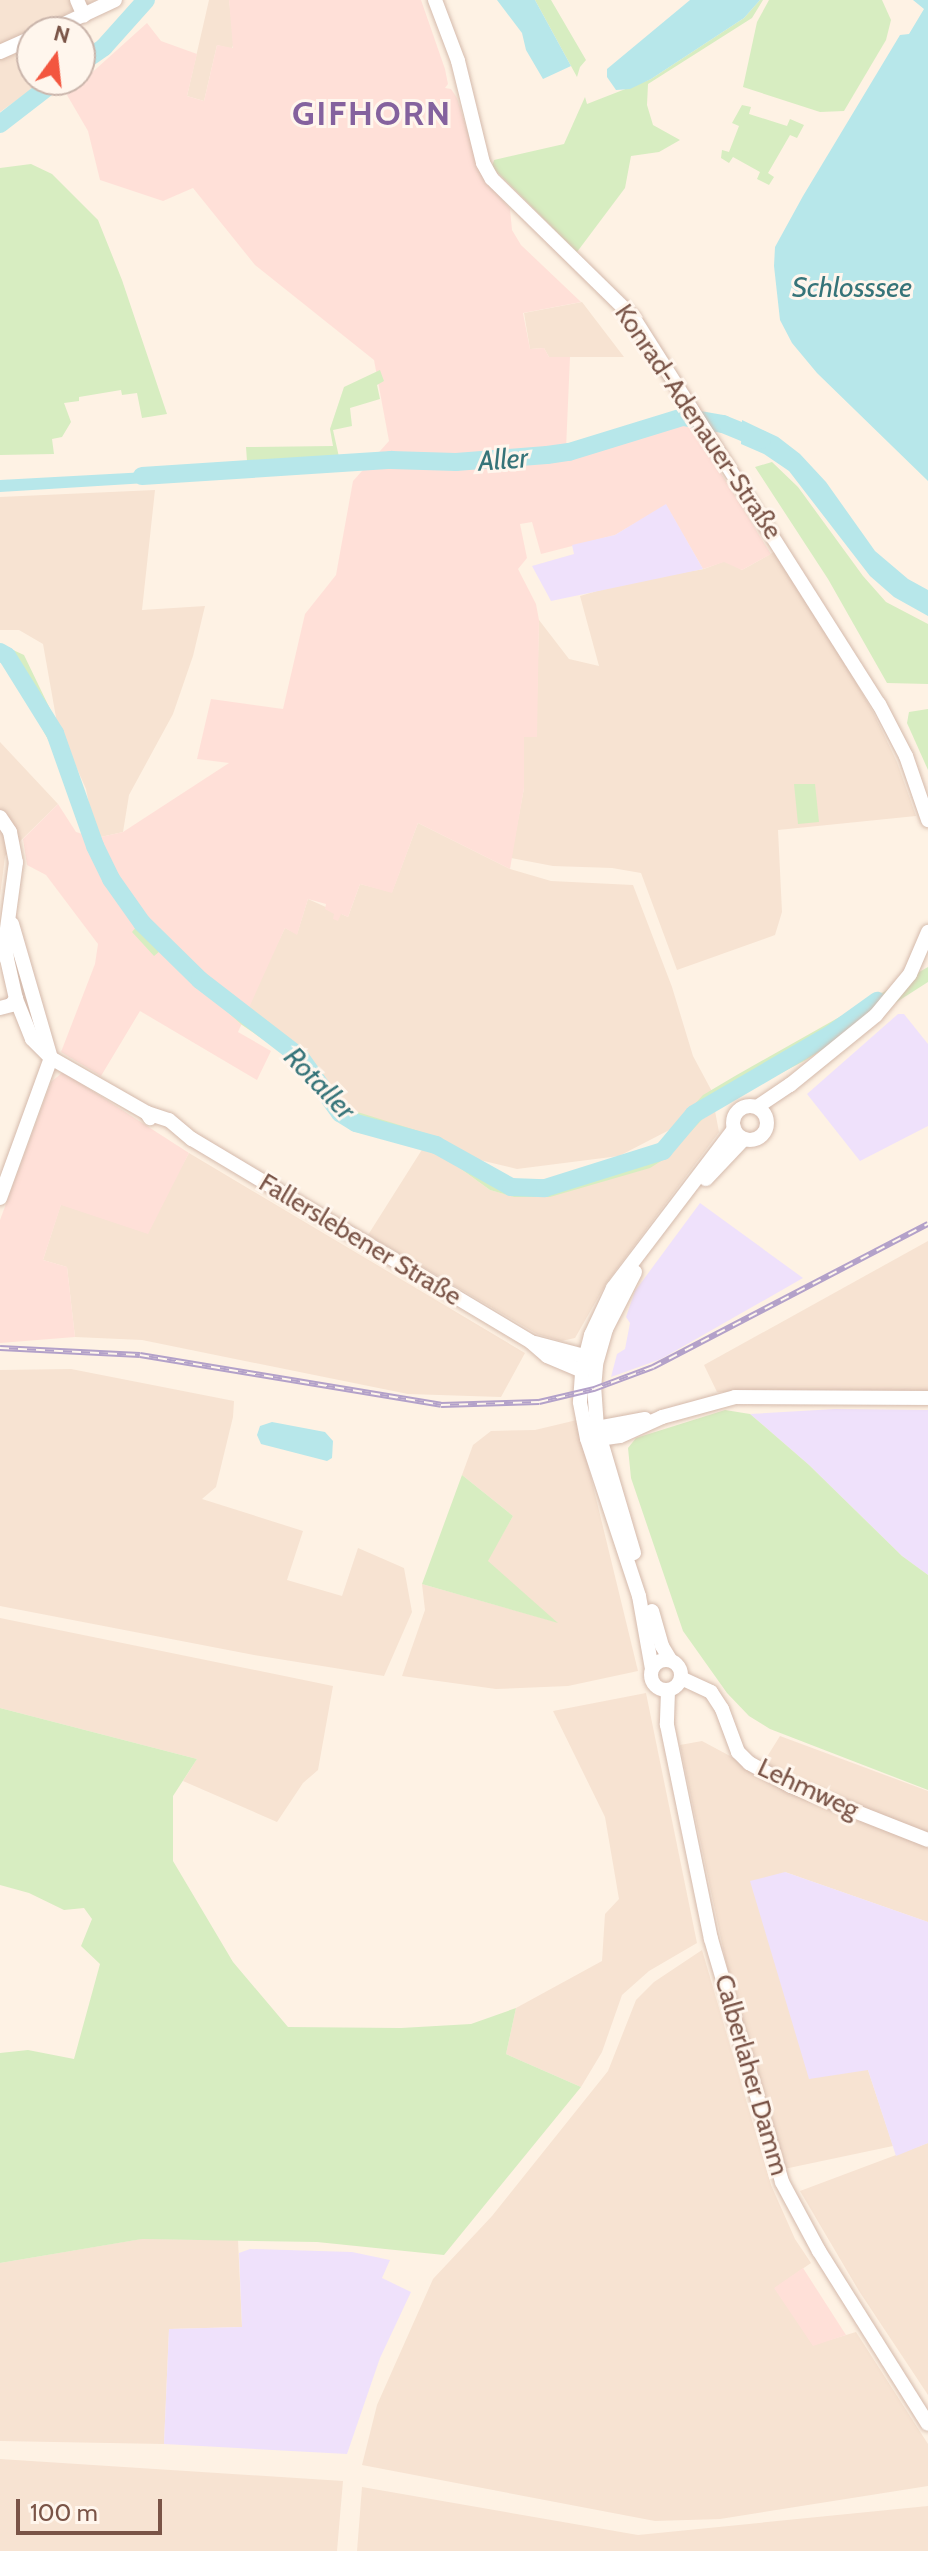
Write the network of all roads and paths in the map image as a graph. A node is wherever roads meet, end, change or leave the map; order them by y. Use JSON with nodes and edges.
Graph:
{"nodes":[{"id":1,"x":77,"y":0,"type":"edge"},
{"id":2,"x":435,"y":0,"type":"edge"},
{"id":3,"x":111,"y":3,"type":"edge"},
{"id":4,"x":84,"y":16,"type":"joint"},
{"id":5,"x":0,"y":817,"type":"edge"},
{"id":6,"x":928,"y":820,"type":"edge"},
{"id":7,"x":10,"y":915,"type":"junction"},
{"id":8,"x":928,"y":932,"type":"edge"},
{"id":9,"x":32,"y":994,"type":"junction"},
{"id":10,"x":16,"y":999,"type":"junction"},
{"id":11,"x":0,"y":1001,"type":"edge"},
{"id":12,"x":0,"y":1008,"type":"edge"},
{"id":13,"x":51,"y":1058,"type":"junction"},
{"id":14,"x":761,"y":1112,"type":"junction"},
{"id":15,"x":739,"y":1134,"type":"junction"},
{"id":16,"x":0,"y":1198,"type":"edge"},
{"id":17,"x":587,"y":1364,"type":"junction"},
{"id":18,"x":928,"y":1398,"type":"edge"},
{"id":19,"x":595,"y":1436,"type":"junction"},
{"id":20,"x":671,"y":1661,"type":"junction"},
{"id":21,"x":652,"y":1669,"type":"junction"},
{"id":22,"x":681,"y":1678,"type":"junction"},
{"id":23,"x":668,"y":1691,"type":"junction"},
{"id":24,"x":928,"y":1840,"type":"edge"},
{"id":25,"x":928,"y":2424,"type":"edge"}],
"edges":[{"from":1,"to":4,"type":"street"},
{"from":2,"to":6,"type":"street","name":"Konrad-Adenauer-Straße"},
{"from":3,"to":4,"type":"street"},
{"from":5,"to":7,"type":"street"},
{"from":7,"to":9,"type":"street"},
{"from":7,"to":10,"type":"street"},
{"from":8,"to":14,"type":"street"},
{"from":9,"to":10,"type":"street"},
{"from":9,"to":13,"type":"street"},
{"from":10,"to":11,"type":"street"},
{"from":10,"to":12,"type":"street"},
{"from":10,"to":13,"type":"street"},
{"from":13,"to":16,"type":"street"},
{"from":13,"to":17,"type":"street","name":"Fallerslebener Straße"},
{"from":14,"to":15,"type":"street"},
{"from":14,"to":15,"type":"street"},
{"from":15,"to":17,"type":"street"},
{"from":15,"to":17,"type":"street"},
{"from":17,"to":19,"type":"street"},
{"from":18,"to":19,"type":"street"},
{"from":19,"to":20,"type":"street"},
{"from":19,"to":21,"type":"street"},
{"from":20,"to":21,"type":"street"},
{"from":20,"to":22,"type":"street"},
{"from":21,"to":23,"type":"street"},
{"from":22,"to":23,"type":"street"},
{"from":22,"to":24,"type":"street","name":"Lehmweg"},
{"from":23,"to":25,"type":"street","name":"Calberlaher Damm"}]}
